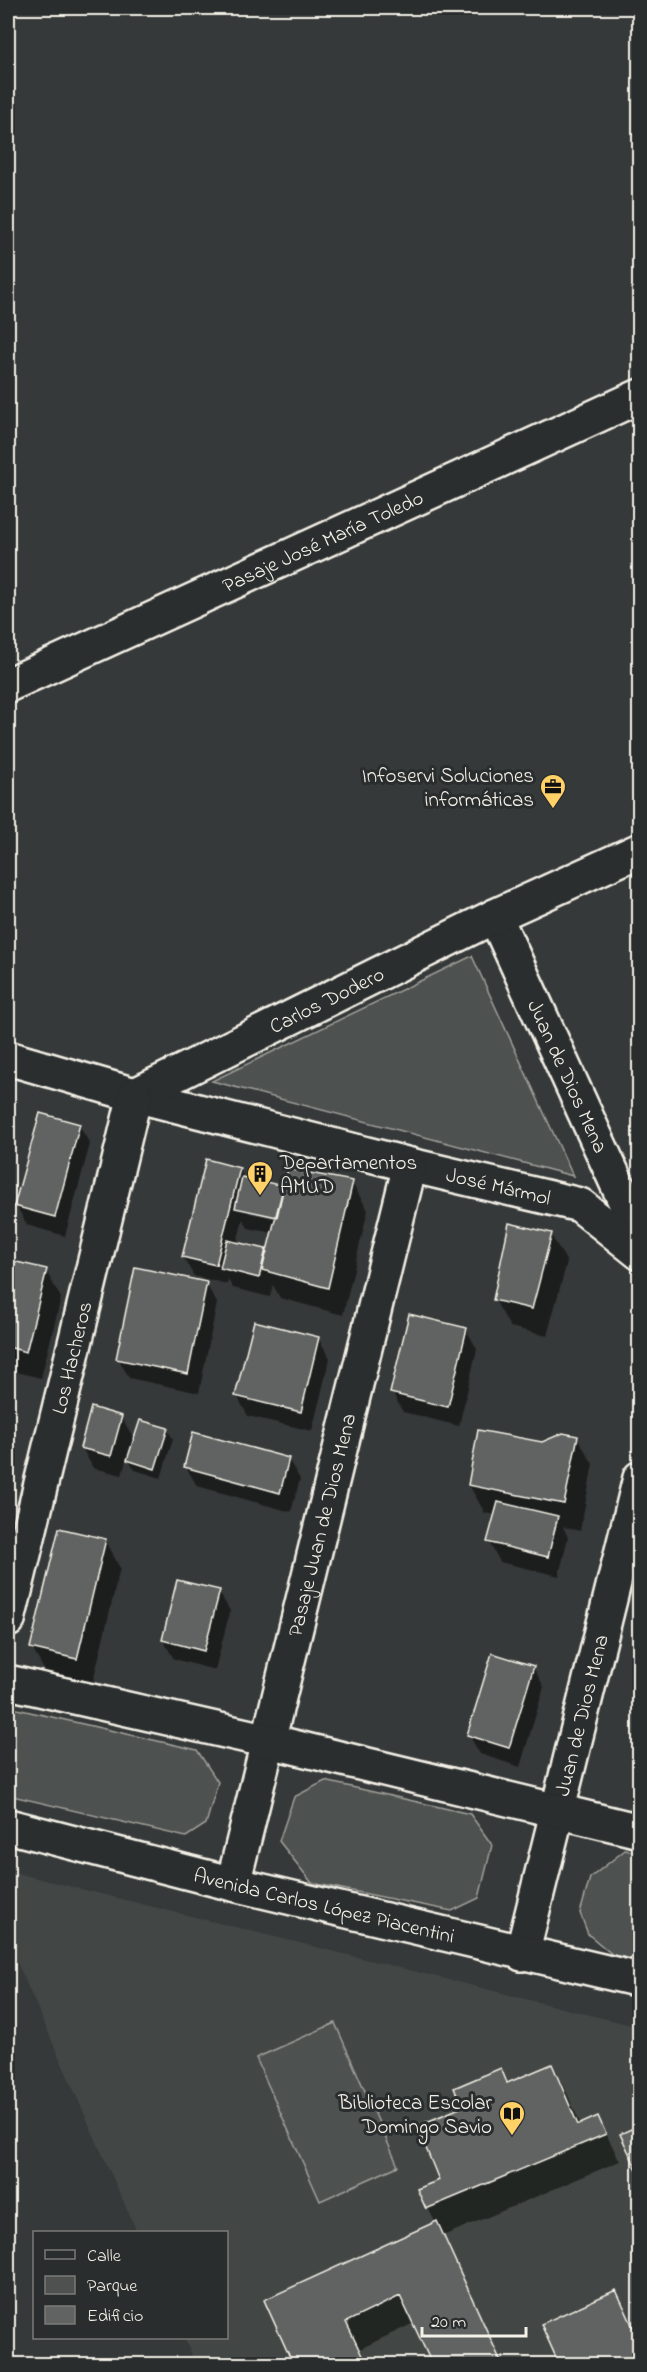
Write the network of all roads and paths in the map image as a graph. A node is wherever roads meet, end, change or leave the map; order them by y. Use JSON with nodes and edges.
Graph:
{"nodes":[{"id":1,"x":639,"y":396,"type":"edge"},
{"id":2,"x":8,"y":685,"type":"edge"},
{"id":3,"x":639,"y":850,"type":"edge"},
{"id":4,"x":495,"y":916,"type":"junction"},
{"id":5,"x":8,"y":1059,"type":"edge"},
{"id":6,"x":135,"y":1095,"type":"junction"},
{"id":7,"x":410,"y":1165,"type":"junction"},
{"id":8,"x":628,"y":1182,"type":"edge"},
{"id":9,"x":580,"y":1205,"type":"junction"},
{"id":10,"x":639,"y":1234,"type":"edge"},
{"id":11,"x":639,"y":1253,"type":"edge"},
{"id":12,"x":639,"y":1478,"type":"edge"},
{"id":13,"x":633,"y":1532,"type":"edge"},
{"id":14,"x":8,"y":1620,"type":"edge"},
{"id":15,"x":8,"y":1682,"type":"edge"},
{"id":16,"x":269,"y":1741,"type":"junction"},
{"id":17,"x":558,"y":1812,"type":"junction"},
{"id":18,"x":8,"y":1826,"type":"edge"},
{"id":19,"x":639,"y":1831,"type":"edge"},
{"id":20,"x":233,"y":1884,"type":"junction"},
{"id":21,"x":522,"y":1954,"type":"junction"},
{"id":22,"x":639,"y":1980,"type":"edge"}],
"edges":[{"from":1,"to":2,"type":"street","name":"Pasaje José María Toledo"},
{"from":3,"to":4,"type":"street","name":"Carlos Dodero"},
{"from":4,"to":6,"type":"street","name":"Carlos Dodero"},
{"from":4,"to":8,"type":"street","name":"Juan de Dios Mena"},
{"from":5,"to":6,"type":"street"},
{"from":6,"to":7,"type":"street","name":"José Mármol"},
{"from":6,"to":14,"type":"street","name":"Los Hacheros"},
{"from":7,"to":9,"type":"street","name":"José Mármol"},
{"from":7,"to":16,"type":"street","name":"Pasaje Juan de Dios Mena"},
{"from":8,"to":9,"type":"street"},
{"from":8,"to":10,"type":"street","name":"Juan de Dios Mena"},
{"from":9,"to":11,"type":"street","name":"José Mármol"},
{"from":12,"to":13,"type":"street","name":"Juan de Dios Mena"},
{"from":13,"to":17,"type":"street","name":"Juan de Dios Mena"},
{"from":15,"to":16,"type":"street"},
{"from":16,"to":17,"type":"street"},
{"from":16,"to":20,"type":"street","name":"Pasaje Juan de Dios Mena"},
{"from":17,"to":19,"type":"street"},
{"from":17,"to":21,"type":"street","name":"Juan de Dios Mena"},
{"from":18,"to":20,"type":"street","name":"Avenida Carlos López Piacentini"},
{"from":20,"to":21,"type":"street","name":"Avenida Carlos López Piacentini"},
{"from":21,"to":22,"type":"street","name":"Avenida Carlos López Piacentini"}]}
